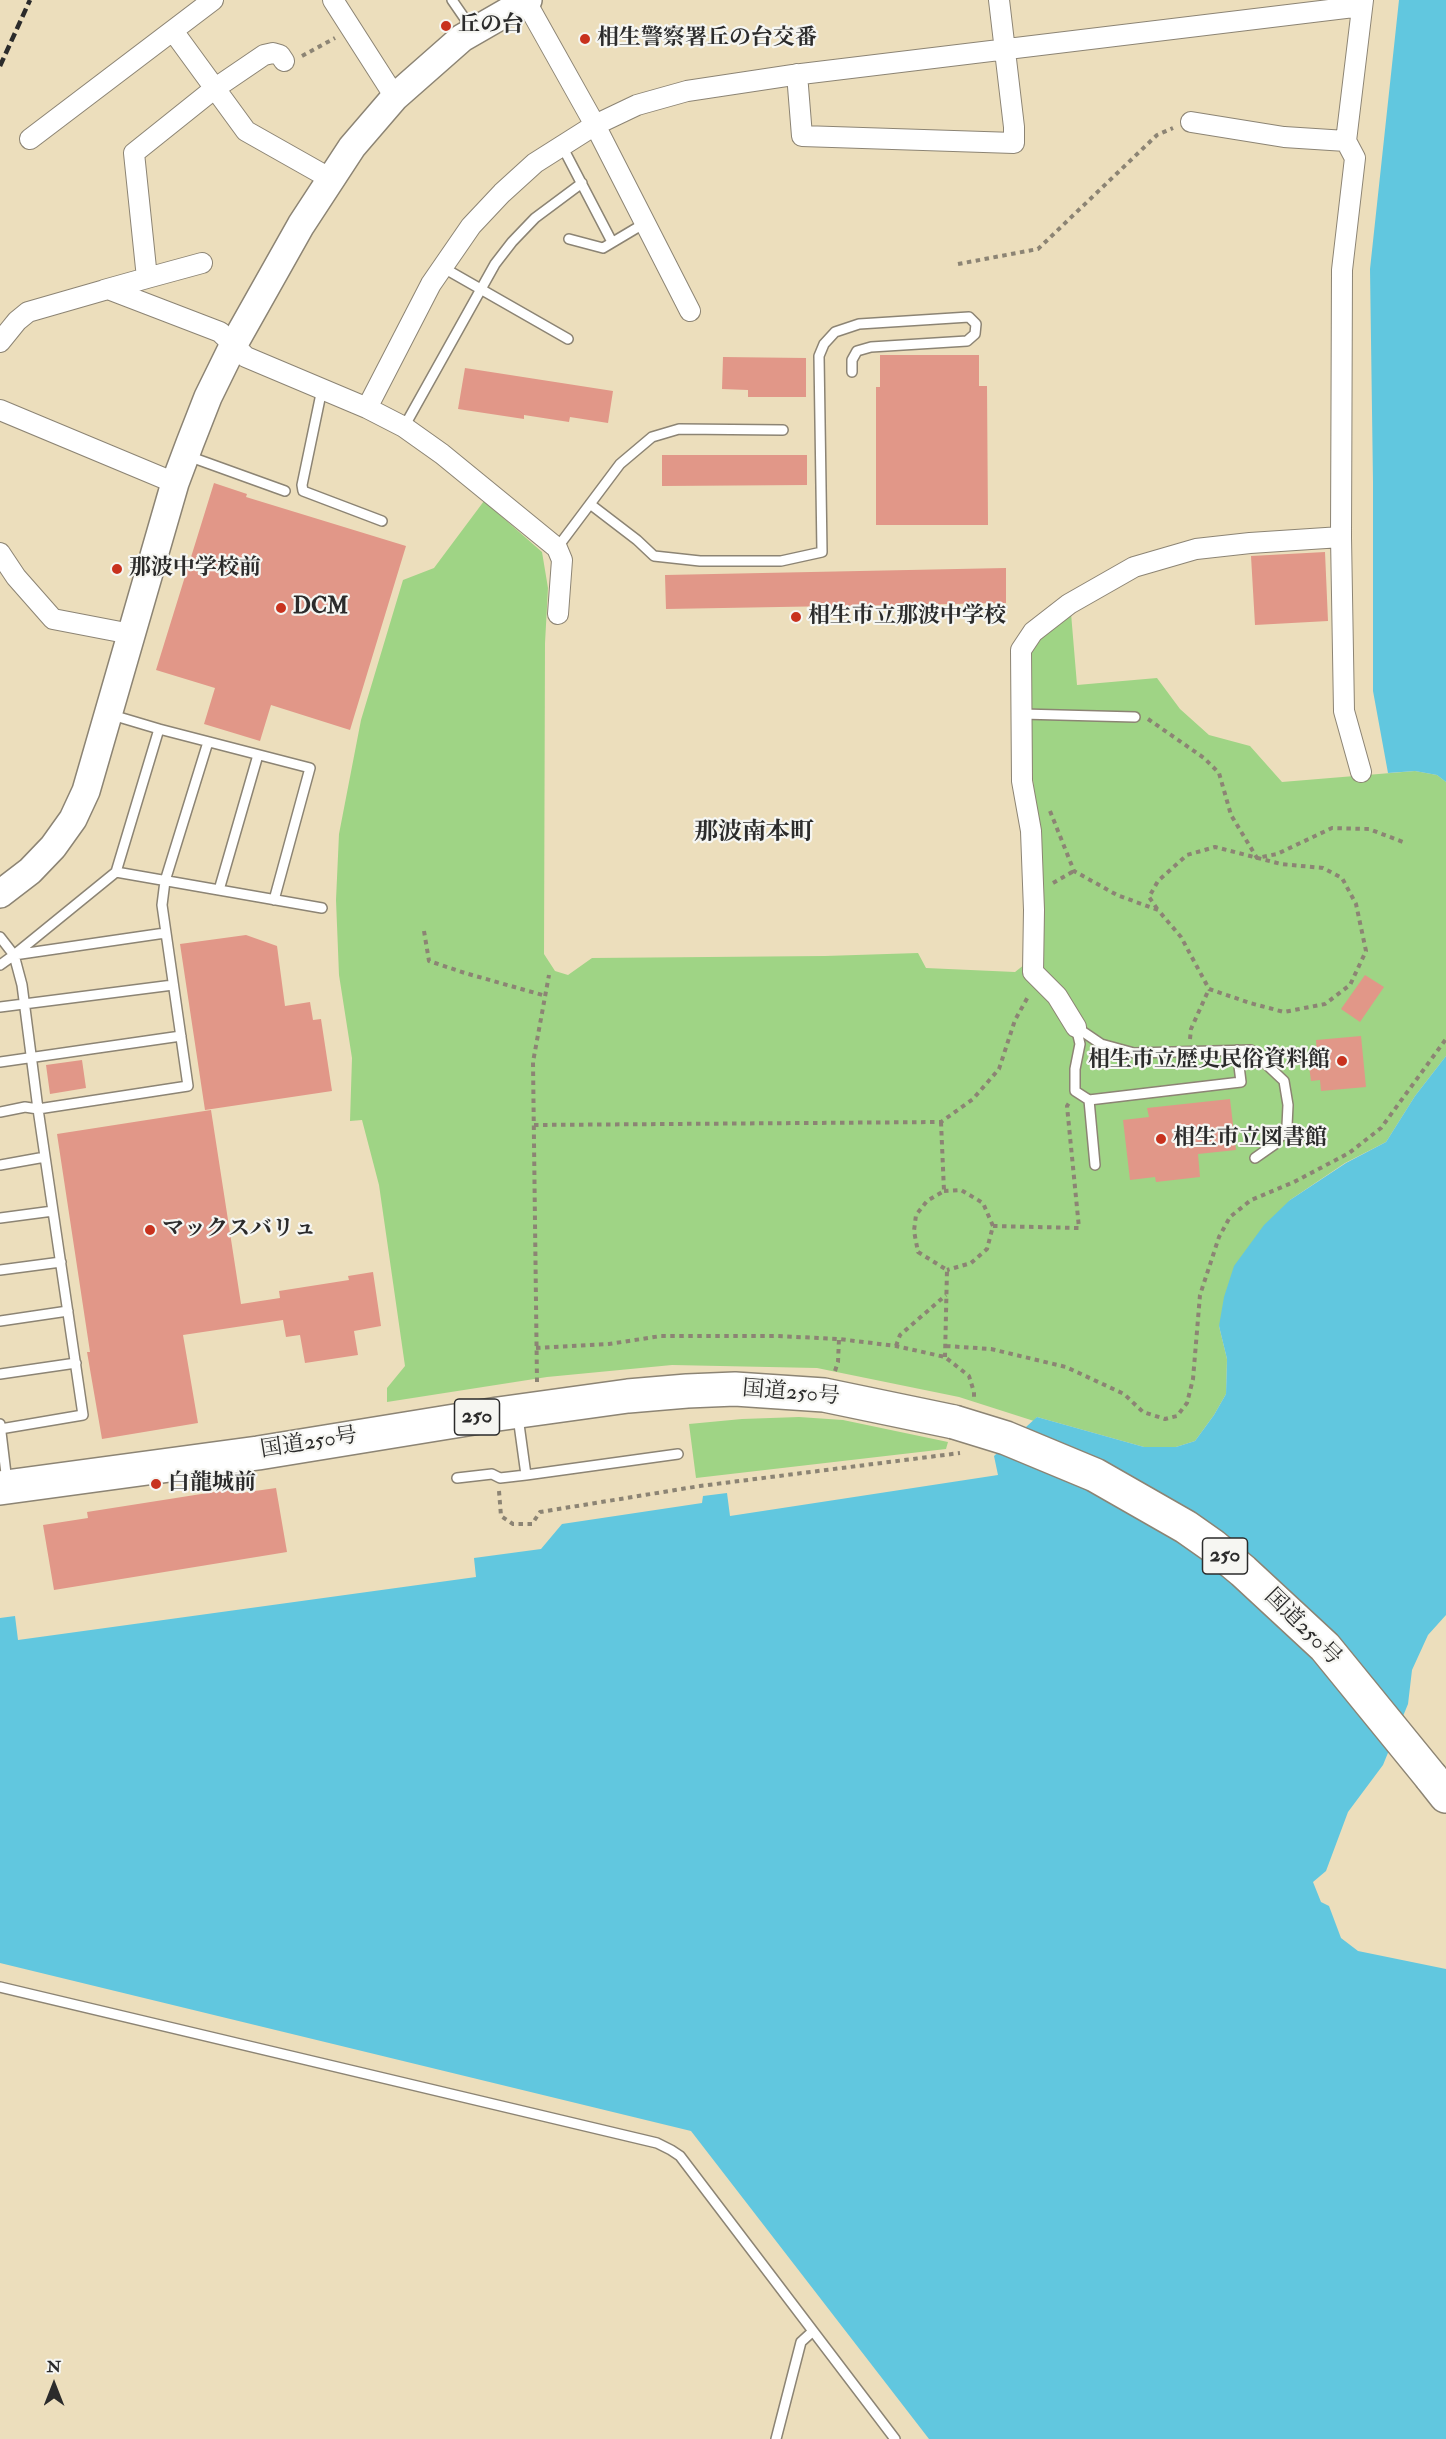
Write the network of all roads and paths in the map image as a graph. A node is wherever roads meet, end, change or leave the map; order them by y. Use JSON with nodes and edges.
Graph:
{"nodes":[{"id":1,"x":213,"y":0,"type":"edge"},
{"id":2,"x":333,"y":0,"type":"edge"},
{"id":3,"x":452,"y":0,"type":"edge"},
{"id":4,"x":526,"y":0,"type":"edge"},
{"id":5,"x":999,"y":0,"type":"edge"},
{"id":6,"x":1363,"y":3,"type":"edge"},
{"id":7,"x":352,"y":29,"type":"junction"},
{"id":8,"x":173,"y":31,"type":"junction"},
{"id":9,"x":473,"y":31,"type":"junction"},
{"id":10,"x":1005,"y":49,"type":"junction"},
{"id":11,"x":284,"y":61,"type":"joint"},
{"id":12,"x":797,"y":74,"type":"junction"},
{"id":13,"x":214,"y":89,"type":"junction"},
{"id":14,"x":394,"y":97,"type":"junction"},
{"id":15,"x":1191,"y":122,"type":"joint"},
{"id":16,"x":595,"y":125,"type":"junction"},
{"id":17,"x":30,"y":138,"type":"dead end"},
{"id":18,"x":1346,"y":141,"type":"junction"},
{"id":19,"x":561,"y":145,"type":"junction"},
{"id":20,"x":331,"y":179,"type":"junction"},
{"id":21,"x":582,"y":183,"type":"junction"},
{"id":22,"x":645,"y":223,"type":"junction"},
{"id":23,"x":569,"y":239,"type":"dead end"},
{"id":24,"x":612,"y":242,"type":"junction"},
{"id":25,"x":202,"y":263,"type":"dead end"},
{"id":26,"x":958,"y":264,"type":"dead end"},
{"id":27,"x":442,"y":267,"type":"junction"},
{"id":28,"x":147,"y":278,"type":"junction"},
{"id":29,"x":480,"y":289,"type":"junction"},
{"id":30,"x":103,"y":290,"type":"junction"},
{"id":31,"x":690,"y":311,"type":"dead end"},
{"id":32,"x":568,"y":339,"type":"dead end"},
{"id":33,"x":0,"y":342,"type":"edge"},
{"id":34,"x":234,"y":344,"type":"junction"},
{"id":35,"x":852,"y":372,"type":"dead end"},
{"id":36,"x":322,"y":390,"type":"junction"},
{"id":37,"x":367,"y":408,"type":"junction"},
{"id":38,"x":0,"y":411,"type":"edge"},
{"id":39,"x":404,"y":427,"type":"junction"},
{"id":40,"x":783,"y":430,"type":"dead end"},
{"id":41,"x":185,"y":455,"type":"junction"},
{"id":42,"x":175,"y":483,"type":"junction"},
{"id":43,"x":285,"y":491,"type":"dead end"},
{"id":44,"x":590,"y":504,"type":"junction"},
{"id":45,"x":382,"y":521,"type":"dead end"},
{"id":46,"x":1341,"y":537,"type":"junction"},
{"id":47,"x":557,"y":549,"type":"junction"},
{"id":48,"x":0,"y":553,"type":"edge"},
{"id":49,"x":558,"y":614,"type":"dead end"},
{"id":50,"x":131,"y":634,"type":"junction"},
{"id":51,"x":109,"y":714,"type":"junction"},
{"id":52,"x":1022,"y":714,"type":"junction"},
{"id":53,"x":1135,"y":717,"type":"joint"},
{"id":54,"x":159,"y":729,"type":"junction"},
{"id":55,"x":208,"y":742,"type":"junction"},
{"id":56,"x":258,"y":755,"type":"junction"},
{"id":57,"x":1361,"y":772,"type":"dead end"},
{"id":58,"x":1022,"y":781,"type":"junction"},
{"id":59,"x":1403,"y":842,"type":"dead end"},
{"id":60,"x":1257,"y":858,"type":"junction"},
{"id":61,"x":116,"y":872,"type":"junction"},
{"id":62,"x":165,"y":881,"type":"junction"},
{"id":63,"x":219,"y":890,"type":"junction"},
{"id":64,"x":0,"y":894,"type":"edge"},
{"id":65,"x":274,"y":900,"type":"junction"},
{"id":66,"x":322,"y":908,"type":"dead end"},
{"id":67,"x":1158,"y":910,"type":"junction"},
{"id":68,"x":424,"y":931,"type":"dead end"},
{"id":69,"x":165,"y":933,"type":"junction"},
{"id":70,"x":0,"y":937,"type":"edge"},
{"id":71,"x":14,"y":955,"type":"junction"},
{"id":72,"x":0,"y":965,"type":"edge"},
{"id":73,"x":549,"y":975,"type":"dead end"},
{"id":74,"x":173,"y":984,"type":"junction"},
{"id":75,"x":1046,"y":984,"type":"junction"},
{"id":76,"x":1209,"y":989,"type":"junction"},
{"id":77,"x":546,"y":996,"type":"junction"},
{"id":78,"x":25,"y":1004,"type":"junction"},
{"id":79,"x":0,"y":1007,"type":"edge"},
{"id":80,"x":1076,"y":1027,"type":"junction"},
{"id":81,"x":181,"y":1036,"type":"junction"},
{"id":82,"x":1446,"y":1039,"type":"edge"},
{"id":83,"x":1237,"y":1050,"type":"junction"},
{"id":84,"x":1189,"y":1052,"type":"junction"},
{"id":85,"x":31,"y":1058,"type":"junction"},
{"id":86,"x":0,"y":1062,"type":"edge"},
{"id":87,"x":1075,"y":1091,"type":"junction"},
{"id":88,"x":1089,"y":1100,"type":"junction"},
{"id":89,"x":38,"y":1108,"type":"junction"},
{"id":90,"x":0,"y":1112,"type":"edge"},
{"id":91,"x":941,"y":1122,"type":"junction"},
{"id":92,"x":534,"y":1125,"type":"junction"},
{"id":93,"x":45,"y":1157,"type":"junction"},
{"id":94,"x":1255,"y":1158,"type":"dead end"},
{"id":95,"x":0,"y":1165,"type":"edge"},
{"id":96,"x":1095,"y":1165,"type":"dead end"},
{"id":97,"x":944,"y":1191,"type":"junction"},
{"id":98,"x":53,"y":1210,"type":"junction"},
{"id":99,"x":0,"y":1218,"type":"edge"},
{"id":100,"x":993,"y":1226,"type":"junction"},
{"id":101,"x":61,"y":1262,"type":"junction"},
{"id":102,"x":0,"y":1270,"type":"edge"},
{"id":103,"x":947,"y":1270,"type":"junction"},
{"id":104,"x":946,"y":1295,"type":"junction"},
{"id":105,"x":68,"y":1311,"type":"junction"},
{"id":106,"x":0,"y":1321,"type":"edge"},
{"id":107,"x":838,"y":1339,"type":"dead end"},
{"id":108,"x":896,"y":1346,"type":"dead end"},
{"id":109,"x":946,"y":1346,"type":"junction"},
{"id":110,"x":945,"y":1357,"type":"dead end"},
{"id":111,"x":76,"y":1363,"type":"junction"},
{"id":112,"x":0,"y":1374,"type":"edge"},
{"id":113,"x":832,"y":1377,"type":"dead end"},
{"id":114,"x":539,"y":1388,"type":"dead end"},
{"id":115,"x":518,"y":1412,"type":"junction"},
{"id":116,"x":0,"y":1422,"type":"edge"},
{"id":117,"x":0,"y":1429,"type":"edge"},
{"id":118,"x":678,"y":1454,"type":"dead end"},
{"id":119,"x":526,"y":1475,"type":"junction"},
{"id":120,"x":457,"y":1478,"type":"dead end"},
{"id":121,"x":500,"y":1478,"type":"junction"},
{"id":122,"x":4,"y":1488,"type":"edge"},
{"id":123,"x":513,"y":1524,"type":"dead end"},
{"id":124,"x":1439,"y":1787,"type":"edge"},
{"id":125,"x":0,"y":1987,"type":"edge"},
{"id":126,"x":812,"y":2332,"type":"junction"},
{"id":127,"x":776,"y":2439,"type":"edge"},
{"id":128,"x":895,"y":2439,"type":"edge"}],
"edges":[{"from":1,"to":8,"type":"street"},
{"from":2,"to":7,"type":"street"},
{"from":3,"to":9,"type":"lane"},
{"from":4,"to":9,"type":"street"},
{"from":4,"to":16,"type":"street"},
{"from":5,"to":10,"type":"street"},
{"from":6,"to":10,"type":"street"},
{"from":6,"to":18,"type":"street"},
{"from":7,"to":11,"type":"path"},
{"from":7,"to":14,"type":"street"},
{"from":8,"to":13,"type":"street"},
{"from":8,"to":17,"type":"street"},
{"from":9,"to":14,"type":"street"},
{"from":10,"to":12,"type":"street"},
{"from":10,"to":12,"type":"street"},
{"from":11,"to":13,"type":"street"},
{"from":12,"to":16,"type":"street"},
{"from":13,"to":20,"type":"street"},
{"from":13,"to":28,"type":"street"},
{"from":14,"to":20,"type":"street"},
{"from":15,"to":18,"type":"street"},
{"from":15,"to":26,"type":"path"},
{"from":16,"to":19,"type":"street"},
{"from":16,"to":22,"type":"street"},
{"from":18,"to":46,"type":"street"},
{"from":19,"to":21,"type":"lane"},
{"from":19,"to":27,"type":"street"},
{"from":20,"to":34,"type":"street"},
{"from":21,"to":24,"type":"lane"},
{"from":21,"to":29,"type":"lane"},
{"from":22,"to":24,"type":"lane"},
{"from":22,"to":31,"type":"street"},
{"from":23,"to":24,"type":"lane"},
{"from":25,"to":28,"type":"street"},
{"from":27,"to":29,"type":"lane"},
{"from":27,"to":37,"type":"street"},
{"from":28,"to":30,"type":"street"},
{"from":29,"to":32,"type":"lane"},
{"from":29,"to":39,"type":"lane"},
{"from":30,"to":33,"type":"street"},
{"from":30,"to":34,"type":"street"},
{"from":34,"to":36,"type":"street"},
{"from":34,"to":41,"type":"street"},
{"from":35,"to":44,"type":"lane"},
{"from":36,"to":37,"type":"street"},
{"from":36,"to":45,"type":"lane"},
{"from":37,"to":39,"type":"street"},
{"from":38,"to":42,"type":"street"},
{"from":39,"to":47,"type":"street"},
{"from":40,"to":44,"type":"lane"},
{"from":41,"to":42,"type":"street"},
{"from":41,"to":43,"type":"lane"},
{"from":42,"to":50,"type":"street"},
{"from":44,"to":47,"type":"lane"},
{"from":46,"to":52,"type":"street"},
{"from":46,"to":57,"type":"street"},
{"from":47,"to":49,"type":"street"},
{"from":48,"to":50,"type":"street"},
{"from":50,"to":51,"type":"street"},
{"from":51,"to":54,"type":"lane"},
{"from":51,"to":64,"type":"street"},
{"from":52,"to":53,"type":"lane"},
{"from":52,"to":58,"type":"street"},
{"from":53,"to":60,"type":"path"},
{"from":54,"to":55,"type":"lane"},
{"from":54,"to":61,"type":"lane"},
{"from":55,"to":56,"type":"lane"},
{"from":55,"to":62,"type":"lane"},
{"from":56,"to":63,"type":"lane"},
{"from":56,"to":65,"type":"lane"},
{"from":58,"to":67,"type":"path"},
{"from":58,"to":75,"type":"street"},
{"from":59,"to":60,"type":"path"},
{"from":60,"to":67,"type":"path"},
{"from":60,"to":76,"type":"path"},
{"from":61,"to":62,"type":"lane"},
{"from":61,"to":71,"type":"lane"},
{"from":62,"to":63,"type":"lane"},
{"from":62,"to":69,"type":"lane"},
{"from":63,"to":65,"type":"lane"},
{"from":65,"to":66,"type":"lane"},
{"from":67,"to":76,"type":"path"},
{"from":68,"to":77,"type":"path"},
{"from":69,"to":71,"type":"lane"},
{"from":69,"to":74,"type":"lane"},
{"from":70,"to":71,"type":"lane"},
{"from":71,"to":72,"type":"lane"},
{"from":71,"to":78,"type":"lane"},
{"from":73,"to":77,"type":"path"},
{"from":74,"to":78,"type":"lane"},
{"from":74,"to":81,"type":"lane"},
{"from":75,"to":80,"type":"street"},
{"from":75,"to":91,"type":"path"},
{"from":76,"to":84,"type":"path"},
{"from":77,"to":92,"type":"path"},
{"from":78,"to":79,"type":"lane"},
{"from":78,"to":85,"type":"lane"},
{"from":80,"to":84,"type":"lane"},
{"from":80,"to":87,"type":"lane"},
{"from":81,"to":85,"type":"lane"},
{"from":81,"to":89,"type":"lane"},
{"from":82,"to":109,"type":"path"},
{"from":83,"to":84,"type":"lane"},
{"from":83,"to":88,"type":"lane"},
{"from":83,"to":94,"type":"lane"},
{"from":85,"to":86,"type":"lane"},
{"from":85,"to":89,"type":"lane"},
{"from":87,"to":88,"type":"lane"},
{"from":87,"to":100,"type":"path"},
{"from":88,"to":96,"type":"lane"},
{"from":89,"to":90,"type":"lane"},
{"from":89,"to":93,"type":"lane"},
{"from":91,"to":92,"type":"path"},
{"from":91,"to":97,"type":"path"},
{"from":92,"to":114,"type":"path"},
{"from":93,"to":95,"type":"lane"},
{"from":93,"to":98,"type":"lane"},
{"from":97,"to":100,"type":"path"},
{"from":97,"to":103,"type":"path"},
{"from":98,"to":99,"type":"lane"},
{"from":98,"to":101,"type":"lane"},
{"from":100,"to":103,"type":"path"},
{"from":101,"to":102,"type":"lane"},
{"from":101,"to":105,"type":"lane"},
{"from":103,"to":104,"type":"path"},
{"from":104,"to":108,"type":"path"},
{"from":104,"to":109,"type":"path"},
{"from":105,"to":106,"type":"lane"},
{"from":105,"to":111,"type":"lane"},
{"from":107,"to":113,"type":"path"},
{"from":109,"to":110,"type":"path"},
{"from":111,"to":112,"type":"lane"},
{"from":111,"to":117,"type":"lane"},
{"from":115,"to":119,"type":"lane"},
{"from":115,"to":122,"type":"highway","name":"国道250号","number":"250"},
{"from":115,"to":124,"type":"highway","name":"国道250号","number":"250","bridge":true},
{"from":116,"to":117,"type":"lane"},
{"from":117,"to":122,"type":"lane"},
{"from":118,"to":119,"type":"lane"},
{"from":119,"to":121,"type":"lane"},
{"from":120,"to":121,"type":"lane"},
{"from":121,"to":123,"type":"path"},
{"from":125,"to":126,"type":"lane"},
{"from":126,"to":127,"type":"lane"},
{"from":126,"to":128,"type":"lane"}]}
